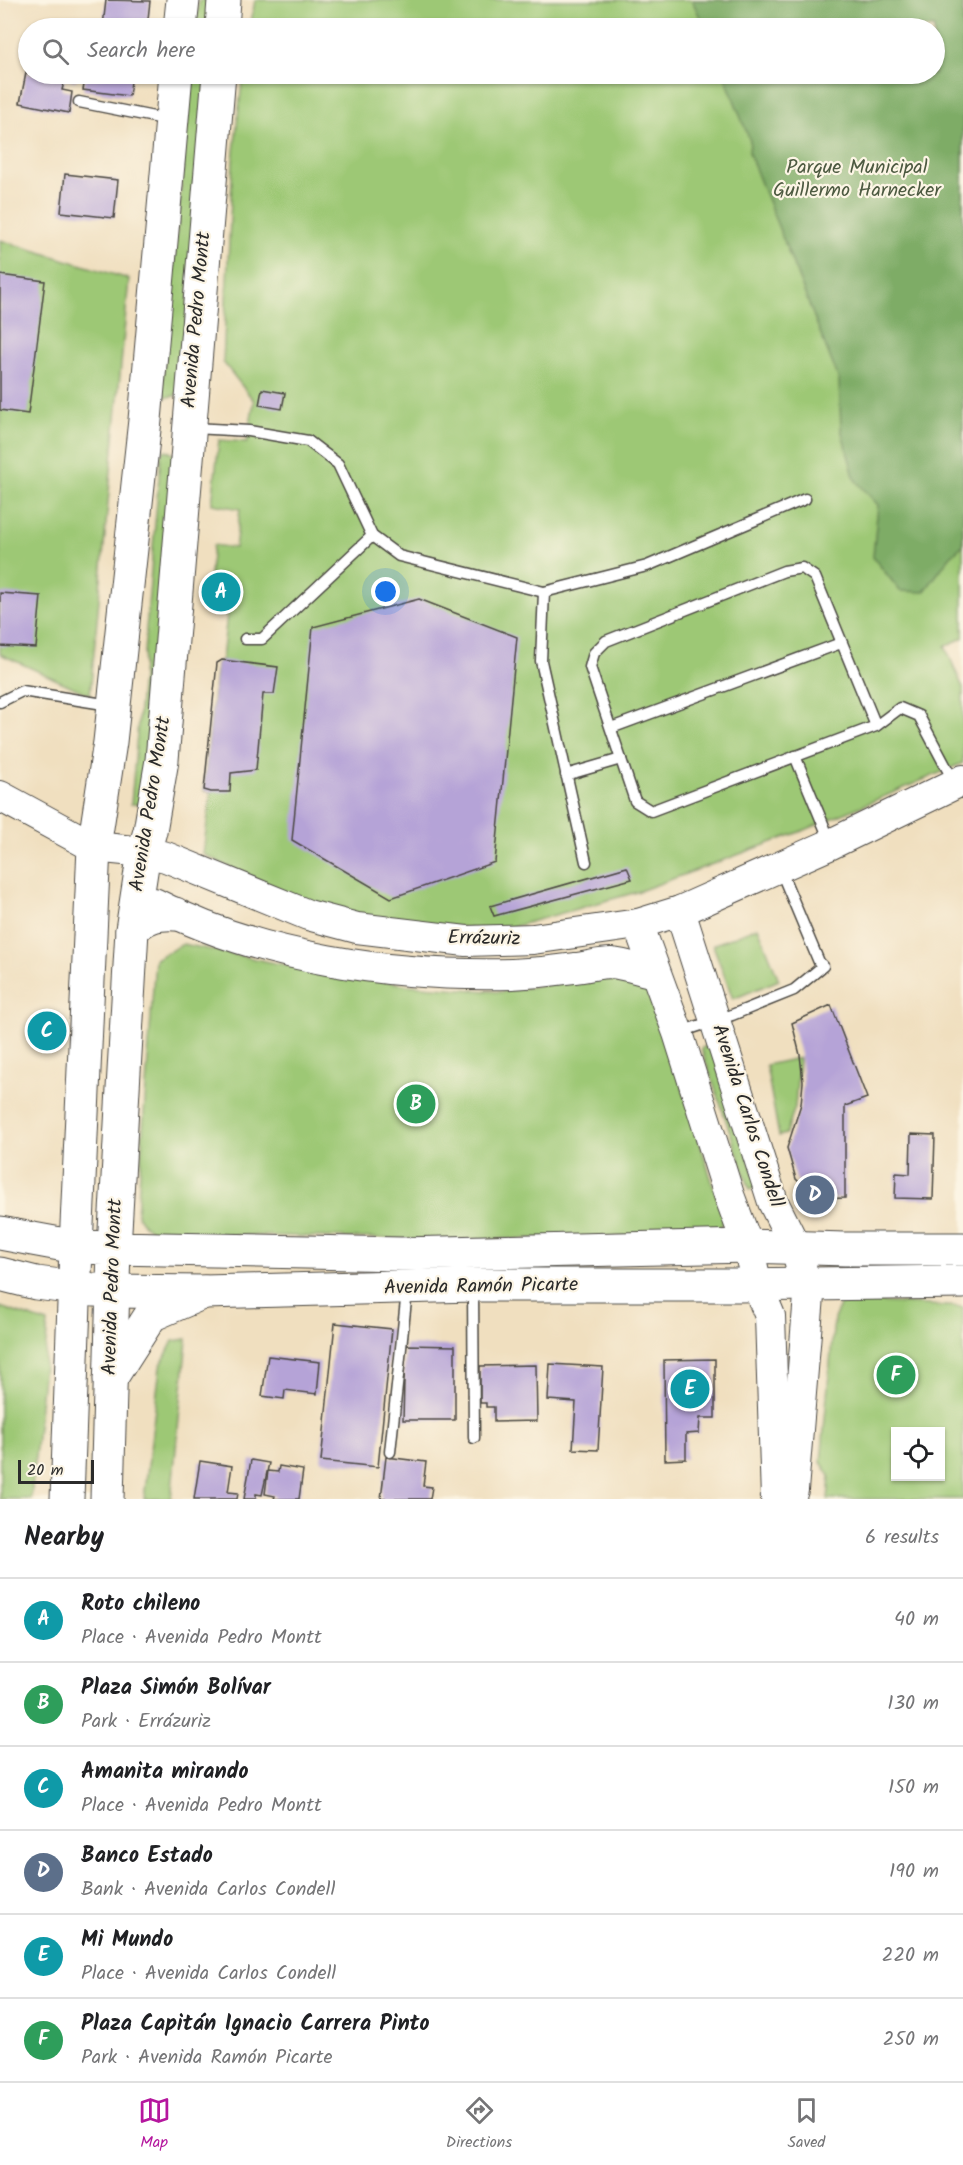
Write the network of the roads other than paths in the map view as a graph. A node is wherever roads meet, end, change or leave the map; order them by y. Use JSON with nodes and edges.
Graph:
{"nodes":[{"id":1,"x":183,"y":0,"type":"edge"},
{"id":2,"x":224,"y":0,"type":"edge"},
{"id":3,"x":181,"y":18,"type":"edge"},
{"id":4,"x":223,"y":18,"type":"edge"},
{"id":5,"x":175,"y":84,"type":"edge"},
{"id":6,"x":218,"y":84,"type":"edge"},
{"id":7,"x":79,"y":102,"type":"dead end"},
{"id":8,"x":172,"y":120,"type":"junction"},
{"id":9,"x":145,"y":420,"type":"junction"},
{"id":10,"x":188,"y":428,"type":"junction"},
{"id":11,"x":805,"y":499,"type":"dead end"},
{"id":12,"x":372,"y":536,"type":"junction"},
{"id":13,"x":544,"y":592,"type":"junction"},
{"id":14,"x":245,"y":639,"type":"dead end"},
{"id":15,"x":841,"y":643,"type":"junction"},
{"id":16,"x":0,"y":702,"type":"edge"},
{"id":17,"x":113,"y":706,"type":"junction"},
{"id":18,"x":876,"y":726,"type":"junction"},
{"id":19,"x":611,"y":728,"type":"junction"},
{"id":20,"x":795,"y":756,"type":"junction"},
{"id":21,"x":621,"y":759,"type":"junction"},
{"id":22,"x":566,"y":775,"type":"junction"},
{"id":23,"x":959,"y":782,"type":"edge"},
{"id":24,"x":0,"y":796,"type":"edge"},
{"id":25,"x":831,"y":844,"type":"junction"},
{"id":26,"x":94,"y":847,"type":"junction"},
{"id":27,"x":144,"y":852,"type":"junction"},
{"id":28,"x":586,"y":861,"type":"dead end"},
{"id":29,"x":778,"y":866,"type":"junction"},
{"id":30,"x":680,"y":911,"type":"junction"},
{"id":31,"x":175,"y":914,"type":"joint"},
{"id":32,"x":134,"y":916,"type":"junction"},
{"id":33,"x":638,"y":924,"type":"junction"},
{"id":34,"x":655,"y":973,"type":"junction"},
{"id":35,"x":715,"y":1021,"type":"junction"},
{"id":36,"x":678,"y":1033,"type":"junction"},
{"id":37,"x":0,"y":1233,"type":"edge"},
{"id":38,"x":748,"y":1246,"type":"junction"},
{"id":39,"x":76,"y":1247,"type":"junction"},
{"id":40,"x":114,"y":1248,"type":"junction"},
{"id":41,"x":796,"y":1248,"type":"junction"},
{"id":42,"x":963,"y":1249,"type":"edge"},
{"id":43,"x":0,"y":1274,"type":"edge"},
{"id":44,"x":963,"y":1282,"type":"edge"},
{"id":45,"x":473,"y":1285,"type":"junction"},
{"id":46,"x":758,"y":1285,"type":"junction"},
{"id":47,"x":806,"y":1285,"type":"junction"},
{"id":48,"x":407,"y":1287,"type":"junction"},
{"id":49,"x":74,"y":1288,"type":"junction"},
{"id":50,"x":111,"y":1291,"type":"junction"},
{"id":51,"x":204,"y":1292,"type":"junction"},
{"id":52,"x":109,"y":1381,"type":"junction"},
{"id":53,"x":474,"y":1438,"type":"dead end"},
{"id":54,"x":390,"y":1452,"type":"dead end"},
{"id":55,"x":67,"y":1499,"type":"edge"},
{"id":56,"x":107,"y":1499,"type":"edge"},
{"id":57,"x":776,"y":1499,"type":"edge"},
{"id":58,"x":790,"y":1499,"type":"edge"}],
"edges":[{"from":1,"to":3,"type":"main road"},
{"from":2,"to":4,"type":"main road"},
{"from":5,"to":8,"type":"main road","name":"Avenida Pedro Montt"},
{"from":6,"to":10,"type":"main road","name":"Avenida Pedro Montt"},
{"from":7,"to":8,"type":"lane"},
{"from":8,"to":9,"type":"main road","name":"Avenida Pedro Montt"},
{"from":9,"to":10,"type":"main road"},
{"from":9,"to":17,"type":"main road","name":"Avenida Pedro Montt"},
{"from":10,"to":12,"type":"lane"},
{"from":10,"to":27,"type":"main road","name":"Avenida Pedro Montt"},
{"from":11,"to":13,"type":"lane"},
{"from":12,"to":13,"type":"lane"},
{"from":12,"to":14,"type":"lane"},
{"from":13,"to":22,"type":"lane"},
{"from":15,"to":18,"type":"lane"},
{"from":15,"to":19,"type":"lane"},
{"from":15,"to":19,"type":"lane"},
{"from":16,"to":17,"type":"lane"},
{"from":17,"to":26,"type":"main road","name":"Avenida Pedro Montt"},
{"from":18,"to":20,"type":"lane"},
{"from":18,"to":23,"type":"lane"},
{"from":19,"to":21,"type":"lane"},
{"from":20,"to":21,"type":"lane"},
{"from":20,"to":25,"type":"lane"},
{"from":21,"to":22,"type":"lane"},
{"from":22,"to":28,"type":"lane"},
{"from":23,"to":25,"type":"main road","name":"Errázuriz"},
{"from":24,"to":26,"type":"main road","name":"Errázuriz"},
{"from":25,"to":29,"type":"main road","name":"Errázuriz"},
{"from":26,"to":27,"type":"main road","name":"Errázuriz"},
{"from":26,"to":32,"type":"main road"},
{"from":26,"to":39,"type":"main road","name":"Avenida Pedro Montt"},
{"from":27,"to":32,"type":"main road","name":"Avenida Pedro Montt"},
{"from":27,"to":33,"type":"main road","name":"Errázuriz"},
{"from":29,"to":30,"type":"main road","name":"Errázuriz"},
{"from":29,"to":35,"type":"lane"},
{"from":30,"to":33,"type":"main road","name":"Errázuriz"},
{"from":30,"to":35,"type":"main road","name":"Avenida Carlos Condell"},
{"from":31,"to":32,"type":"main road"},
{"from":31,"to":34,"type":"main road","name":"Errázuriz"},
{"from":32,"to":40,"type":"main road","name":"Avenida Pedro Montt"},
{"from":33,"to":34,"type":"main road","name":"Avenida Carlos Condell"},
{"from":34,"to":36,"type":"main road","name":"Avenida Carlos Condell"},
{"from":35,"to":36,"type":"lane"},
{"from":35,"to":41,"type":"main road","name":"Avenida Carlos Condell"},
{"from":36,"to":38,"type":"main road","name":"Avenida Carlos Condell"},
{"from":37,"to":39,"type":"main road","name":"Avenida Ramón Picarte"},
{"from":38,"to":40,"type":"main road","name":"Avenida Ramón Picarte"},
{"from":38,"to":41,"type":"main road","name":"Avenida Ramón Picarte"},
{"from":38,"to":46,"type":"main road","name":"Avenida Carlos Condell"},
{"from":39,"to":40,"type":"main road","name":"Avenida Ramón Picarte"},
{"from":39,"to":49,"type":"main road","name":"Avenida Pedro Montt"},
{"from":40,"to":50,"type":"main road","name":"Avenida Pedro Montt"},
{"from":41,"to":42,"type":"main road","name":"Avenida Ramón Picarte"},
{"from":41,"to":47,"type":"main road","name":"Avenida Carlos Condell"},
{"from":43,"to":49,"type":"main road","name":"Avenida Ramón Picarte"},
{"from":44,"to":47,"type":"main road","name":"Avenida Ramón Picarte"},
{"from":45,"to":46,"type":"main road","name":"Avenida Ramón Picarte"},
{"from":45,"to":48,"type":"main road","name":"Avenida Ramón Picarte"},
{"from":45,"to":53,"type":"lane"},
{"from":46,"to":47,"type":"main road","name":"Avenida Ramón Picarte"},
{"from":46,"to":57,"type":"main road","name":"Avenida Carlos Condell"},
{"from":47,"to":58,"type":"main road","name":"Avenida Carlos Condell"},
{"from":48,"to":51,"type":"main road","name":"Avenida Ramón Picarte"},
{"from":48,"to":54,"type":"lane"},
{"from":49,"to":50,"type":"main road","name":"Avenida Ramón Picarte"},
{"from":49,"to":55,"type":"main road","name":"Avenida Pedro Montt"},
{"from":50,"to":51,"type":"main road","name":"Avenida Ramón Picarte"},
{"from":50,"to":52,"type":"main road","name":"Avenida Pedro Montt"},
{"from":51,"to":52,"type":"main road"},
{"from":52,"to":56,"type":"main road","name":"Avenida Pedro Montt"}]}
